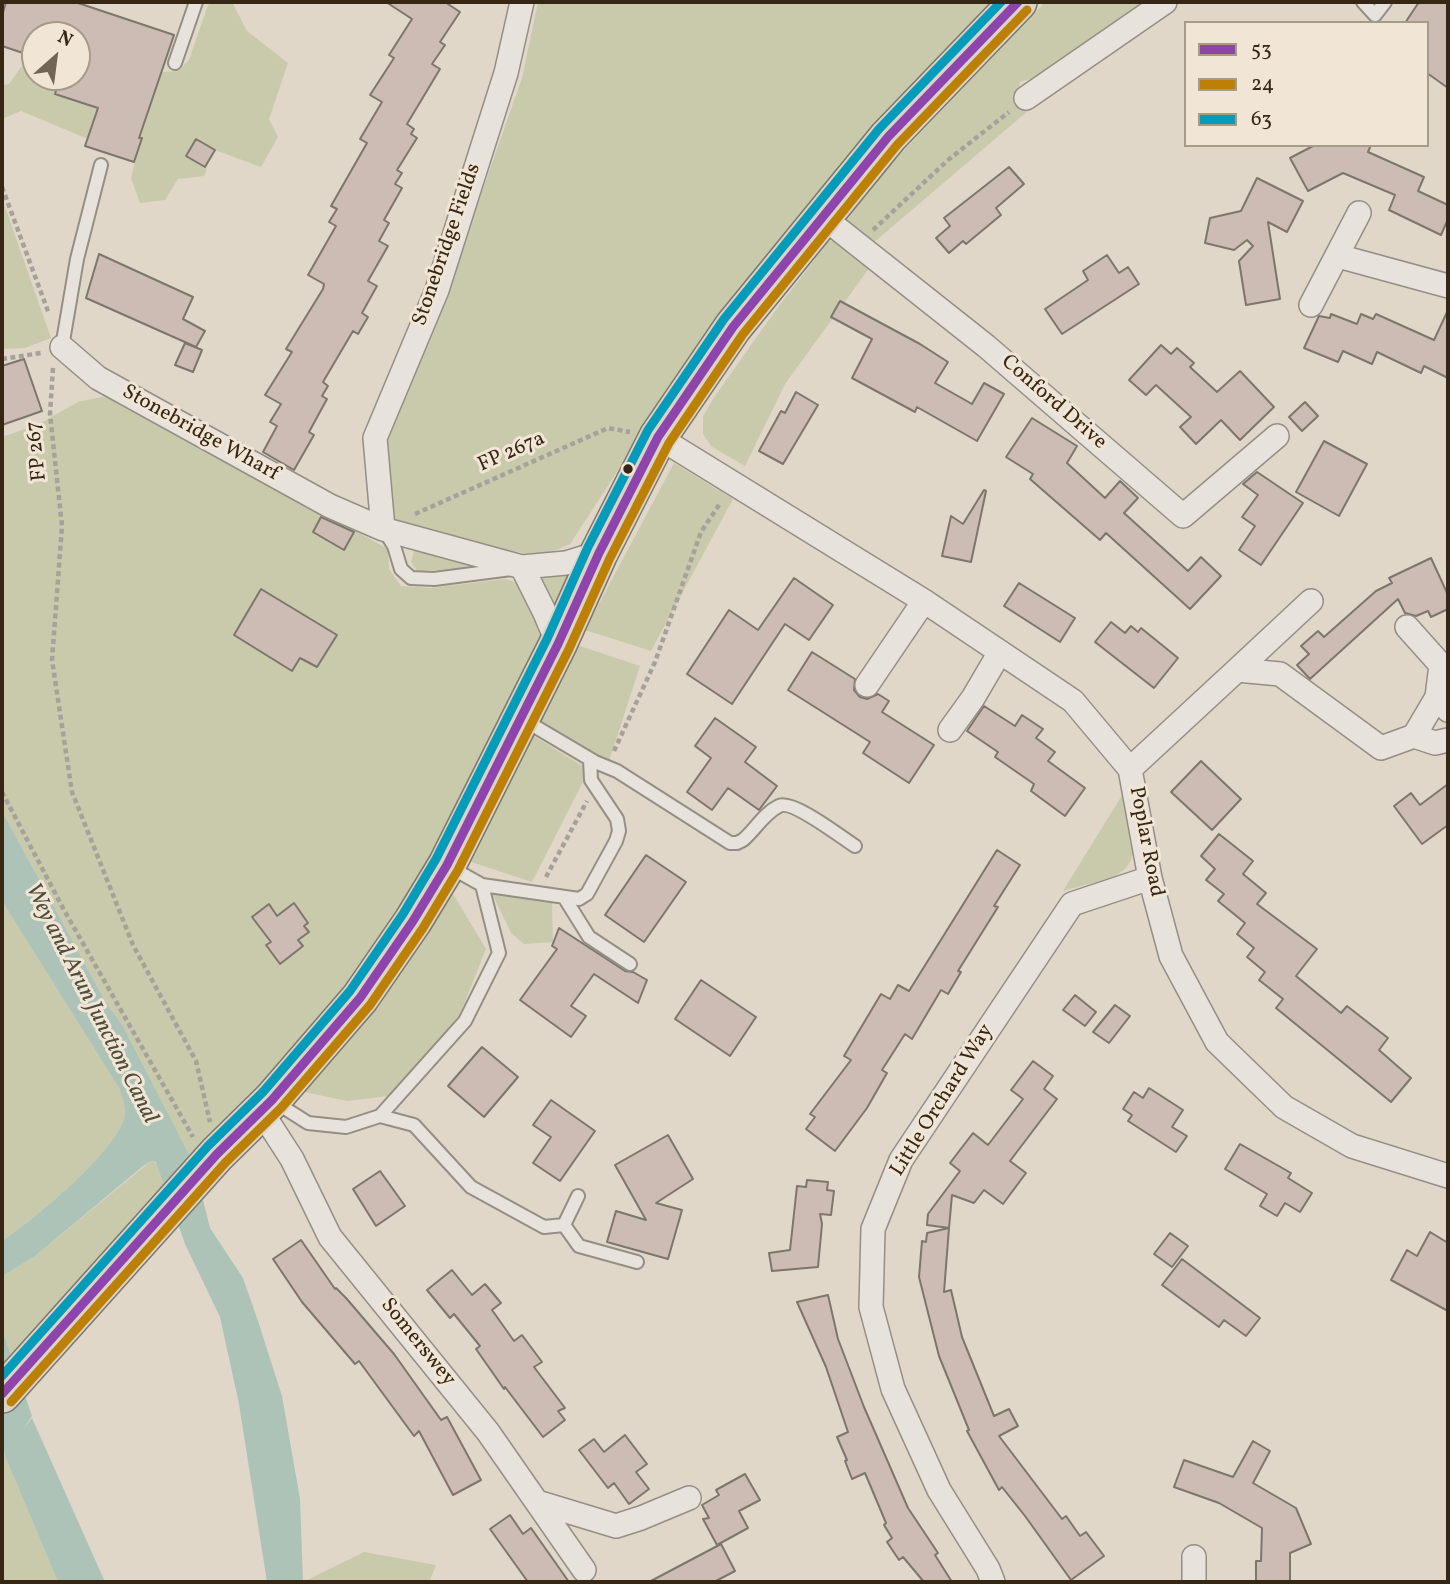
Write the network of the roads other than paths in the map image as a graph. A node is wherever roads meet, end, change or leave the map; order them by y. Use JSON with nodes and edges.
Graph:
{"nodes":[{"id":1,"x":196,"y":2,"type":"edge"},
{"id":2,"x":523,"y":2,"type":"edge"},
{"id":3,"x":1018,"y":2,"type":"edge"},
{"id":4,"x":1165,"y":2,"type":"edge"},
{"id":5,"x":1363,"y":2,"type":"edge"},
{"id":6,"x":1385,"y":2,"type":"edge"},
{"id":7,"x":175,"y":63,"type":"dead end"},
{"id":8,"x":1027,"y":98,"type":"road end"},
{"id":9,"x":101,"y":165,"type":"dead end"},
{"id":10,"x":1359,"y":213,"type":"dead end"},
{"id":11,"x":823,"y":217,"type":"junction"},
{"id":12,"x":1338,"y":256,"type":"junction"},
{"id":13,"x":1448,"y":286,"type":"edge"},
{"id":14,"x":1311,"y":305,"type":"dead end"},
{"id":15,"x":62,"y":347,"type":"joint"},
{"id":16,"x":1277,"y":436,"type":"dead end"},
{"id":17,"x":659,"y":437,"type":"junction"},
{"id":18,"x":383,"y":528,"type":"junction"},
{"id":19,"x":599,"y":553,"type":"junction"},
{"id":20,"x":522,"y":567,"type":"junction"},
{"id":21,"x":924,"y":601,"type":"junction"},
{"id":22,"x":1311,"y":601,"type":"dead end"},
{"id":23,"x":1407,"y":627,"type":"dead end"},
{"id":24,"x":558,"y":645,"type":"junction"},
{"id":25,"x":1000,"y":652,"type":"junction"},
{"id":26,"x":1237,"y":670,"type":"junction"},
{"id":27,"x":867,"y":685,"type":"dead end"},
{"id":28,"x":1443,"y":703,"type":"edge"},
{"id":29,"x":520,"y":718,"type":"junction"},
{"id":30,"x":950,"y":730,"type":"dead end"},
{"id":31,"x":1414,"y":736,"type":"junction"},
{"id":32,"x":1448,"y":740,"type":"edge"},
{"id":33,"x":590,"y":759,"type":"junction"},
{"id":34,"x":1130,"y":768,"type":"junction"},
{"id":35,"x":855,"y":846,"type":"dead end"},
{"id":36,"x":446,"y":865,"type":"junction"},
{"id":37,"x":1150,"y":878,"type":"junction"},
{"id":38,"x":482,"y":885,"type":"junction"},
{"id":39,"x":565,"y":897,"type":"junction"},
{"id":40,"x":630,"y":964,"type":"dead end"},
{"id":41,"x":267,"y":1105,"type":"junction"},
{"id":42,"x":380,"y":1116,"type":"junction"},
{"id":43,"x":1448,"y":1176,"type":"edge"},
{"id":44,"x":578,"y":1196,"type":"dead end"},
{"id":45,"x":564,"y":1225,"type":"junction"},
{"id":46,"x":637,"y":1262,"type":"dead end"},
{"id":47,"x":2,"y":1394,"type":"edge"},
{"id":48,"x":689,"y":1498,"type":"dead end"},
{"id":49,"x":537,"y":1502,"type":"junction"},
{"id":50,"x":1194,"y":1558,"type":"dead end"},
{"id":51,"x":584,"y":1570,"type":"dead end"},
{"id":52,"x":993,"y":1582,"type":"edge"},
{"id":53,"x":1194,"y":1582,"type":"edge"}],
"edges":[{"from":1,"to":7,"type":"lane"},
{"from":2,"to":18,"type":"street","name":"Stonebridge Fields"},
{"from":3,"to":11,"type":"main road"},
{"from":4,"to":8,"type":"street"},
{"from":5,"to":6,"type":"lane"},
{"from":9,"to":15,"type":"lane"},
{"from":10,"to":12,"type":"street"},
{"from":11,"to":16,"type":"street","name":"Conford Drive"},
{"from":11,"to":17,"type":"main road"},
{"from":12,"to":13,"type":"street"},
{"from":12,"to":14,"type":"street"},
{"from":15,"to":18,"type":"street","name":"Stonebridge Wharf"},
{"from":17,"to":19,"type":"main road"},
{"from":17,"to":21,"type":"street","name":"Poplar Road"},
{"from":18,"to":20,"type":"street","name":"Stonebridge Wharf"},
{"from":18,"to":20,"type":"lane"},
{"from":19,"to":20,"type":"street","name":"Stonebridge Wharf"},
{"from":19,"to":24,"type":"main road"},
{"from":20,"to":24,"type":"street"},
{"from":21,"to":25,"type":"street","name":"Poplar Road"},
{"from":21,"to":27,"type":"street"},
{"from":22,"to":26,"type":"street"},
{"from":23,"to":28,"type":"street"},
{"from":24,"to":29,"type":"main road"},
{"from":25,"to":30,"type":"street"},
{"from":25,"to":34,"type":"street","name":"Poplar Road"},
{"from":26,"to":31,"type":"street"},
{"from":26,"to":34,"type":"street"},
{"from":28,"to":31,"type":"street"},
{"from":29,"to":33,"type":"lane"},
{"from":29,"to":36,"type":"main road"},
{"from":31,"to":32,"type":"street"},
{"from":33,"to":35,"type":"lane"},
{"from":33,"to":39,"type":"lane"},
{"from":34,"to":37,"type":"street","name":"Poplar Road"},
{"from":36,"to":38,"type":"lane"},
{"from":36,"to":41,"type":"main road"},
{"from":37,"to":43,"type":"street","name":"Poplar Road"},
{"from":37,"to":52,"type":"street","name":"Little Orchard Way"},
{"from":38,"to":39,"type":"lane"},
{"from":38,"to":42,"type":"lane"},
{"from":39,"to":40,"type":"lane"},
{"from":41,"to":42,"type":"lane"},
{"from":41,"to":47,"type":"main road"},
{"from":41,"to":49,"type":"street","name":"Somerswey"},
{"from":42,"to":45,"type":"lane"},
{"from":44,"to":45,"type":"lane"},
{"from":45,"to":46,"type":"lane"},
{"from":48,"to":49,"type":"street"},
{"from":49,"to":51,"type":"street","name":"Somerswey"},
{"from":50,"to":53,"type":"street"}]}
